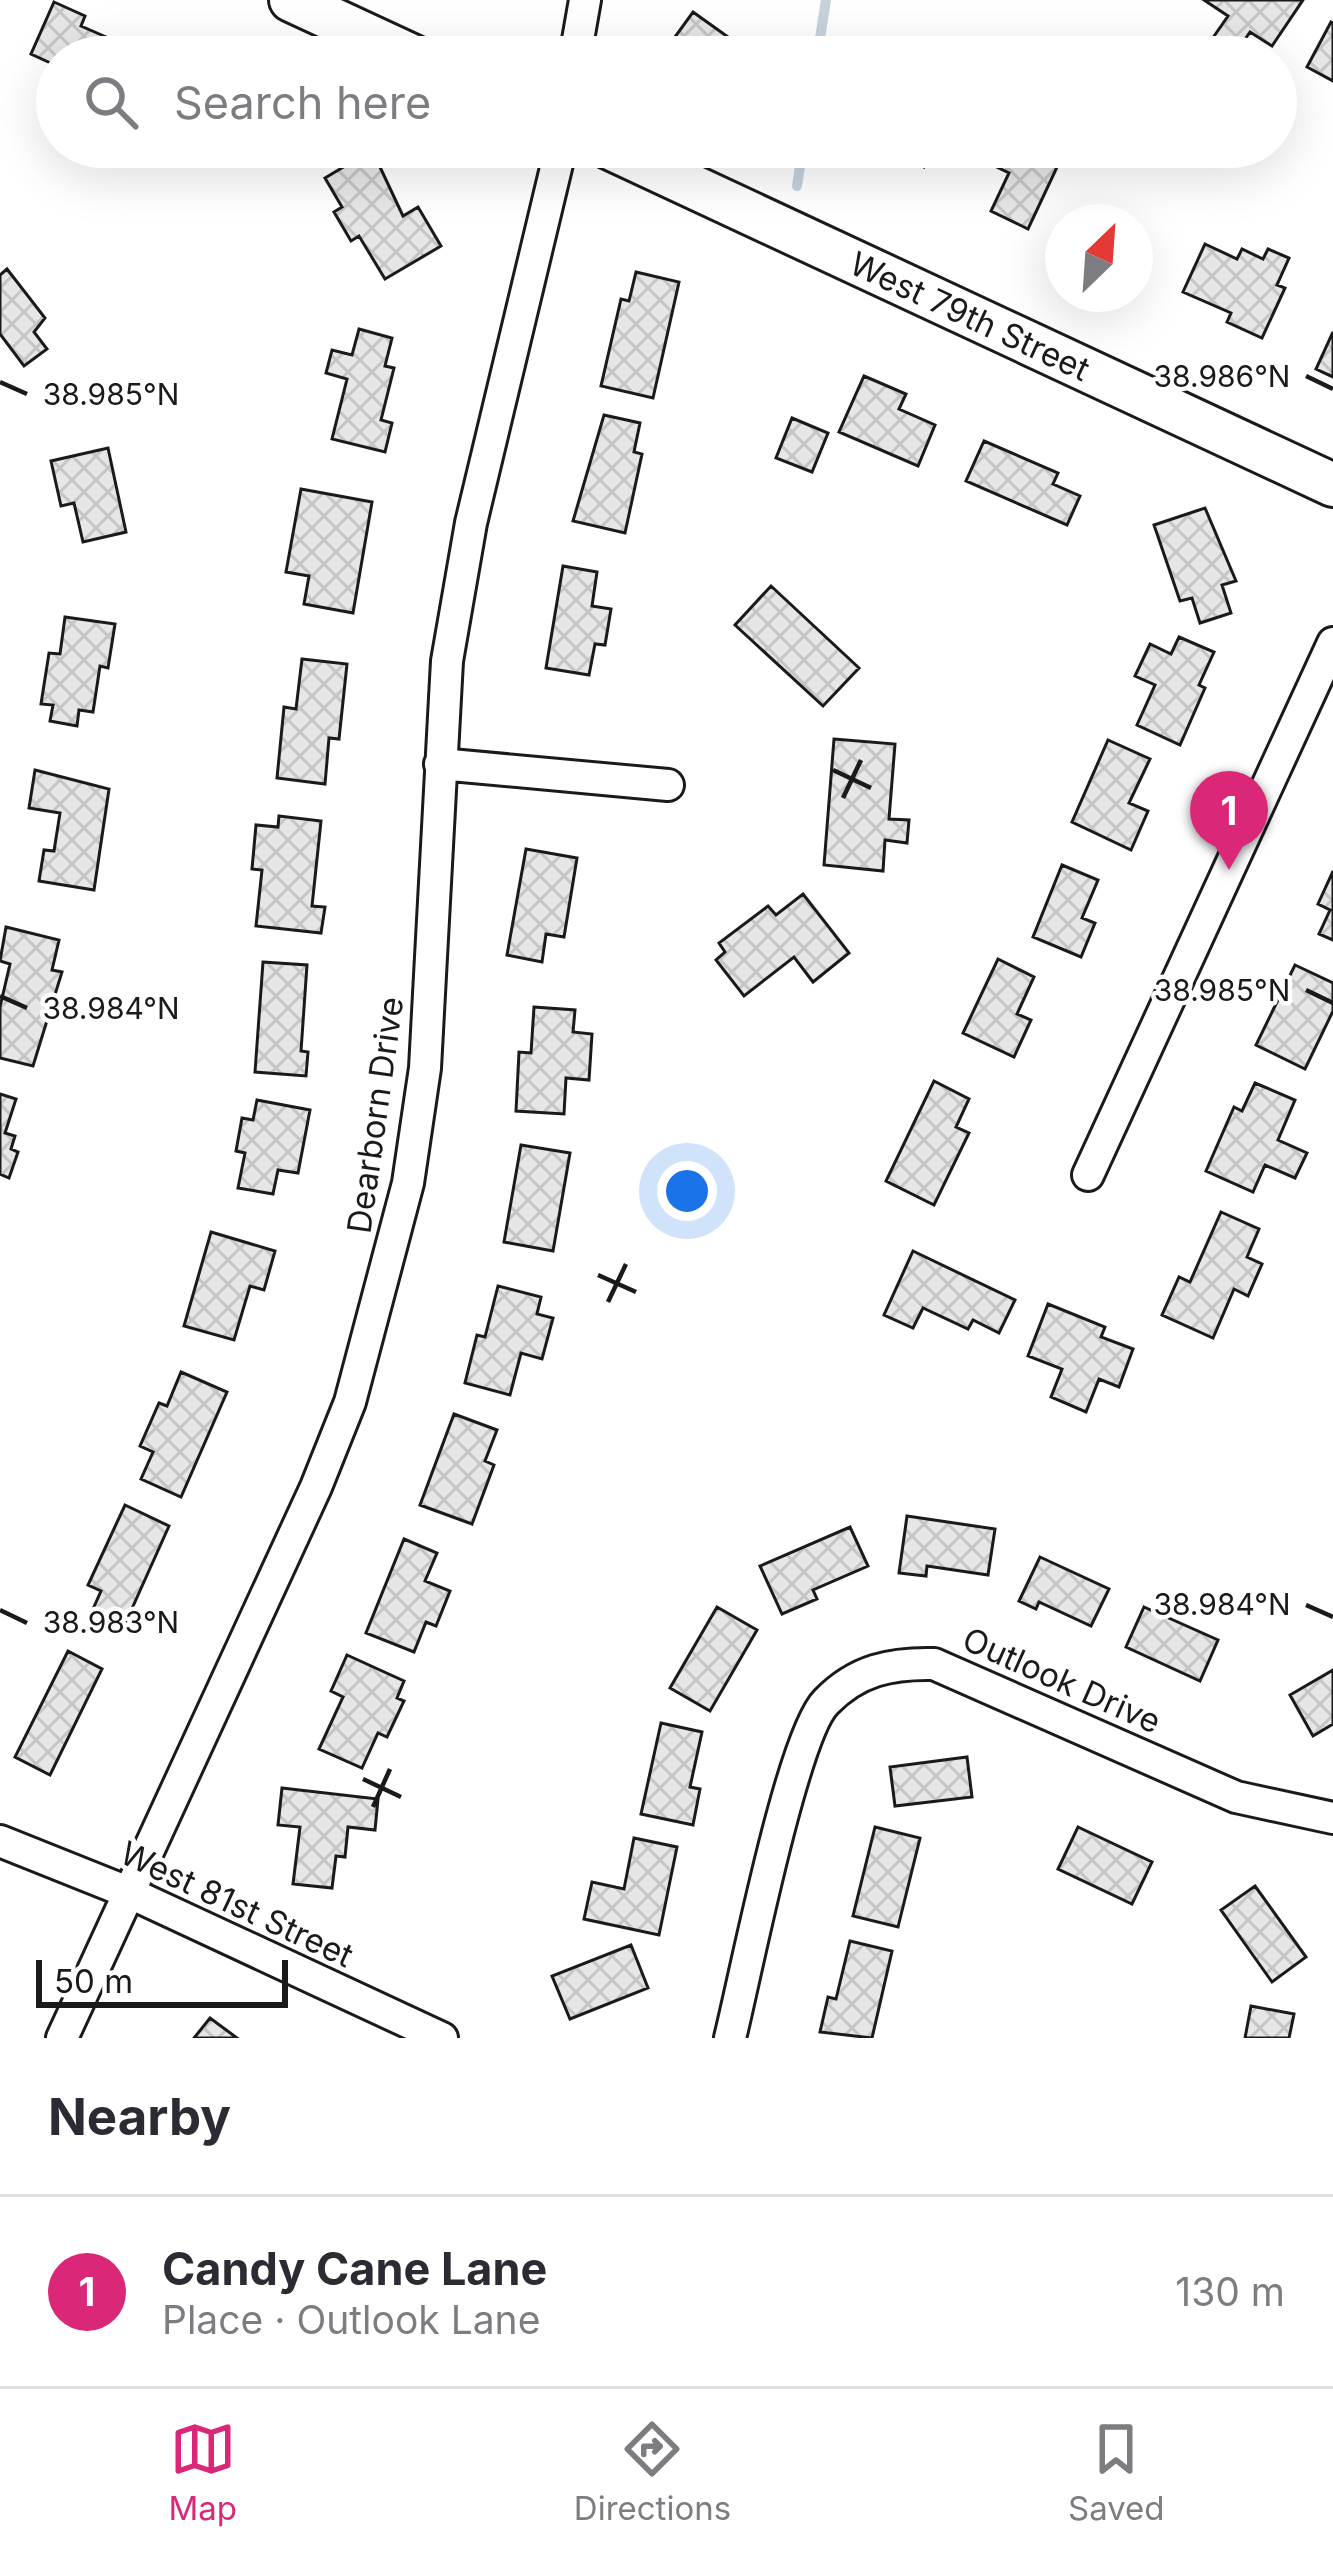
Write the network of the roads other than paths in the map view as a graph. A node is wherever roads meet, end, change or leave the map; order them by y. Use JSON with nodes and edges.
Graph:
{"nodes":[{"id":1,"x":291,"y":0,"type":"edge"},
{"id":2,"x":585,"y":0,"type":"edge"},
{"id":3,"x":369,"y":36,"type":"edge"},
{"id":4,"x":579,"y":36,"type":"edge"},
{"id":5,"x":556,"y":168,"type":"edge"},
{"id":6,"x":653,"y":168,"type":"edge"},
{"id":7,"x":1333,"y":485,"type":"edge"},
{"id":8,"x":1333,"y":644,"type":"edge"},
{"id":9,"x":440,"y":764,"type":"junction"},
{"id":10,"x":668,"y":785,"type":"dead end"},
{"id":11,"x":1088,"y":1175,"type":"dead end"},
{"id":12,"x":1333,"y":1818,"type":"edge"},
{"id":13,"x":0,"y":1841,"type":"edge"},
{"id":14,"x":130,"y":1894,"type":"junction"},
{"id":15,"x":62,"y":2038,"type":"edge"},
{"id":16,"x":442,"y":2038,"type":"edge"},
{"id":17,"x":730,"y":2038,"type":"edge"}],
"edges":[{"from":1,"to":3,"type":"street"},
{"from":2,"to":4,"type":"street"},
{"from":5,"to":9,"type":"street","name":"Dearborn Drive"},
{"from":6,"to":7,"type":"street","name":"West 79th Street"},
{"from":8,"to":11,"type":"street"},
{"from":9,"to":10,"type":"street"},
{"from":9,"to":14,"type":"street","name":"Dearborn Drive"},
{"from":12,"to":17,"type":"street","name":"Outlook Drive"},
{"from":13,"to":14,"type":"street","name":"West 81st Street"},
{"from":14,"to":15,"type":"street","name":"Dearborn Drive"},
{"from":14,"to":16,"type":"street","name":"West 81st Street"}]}
